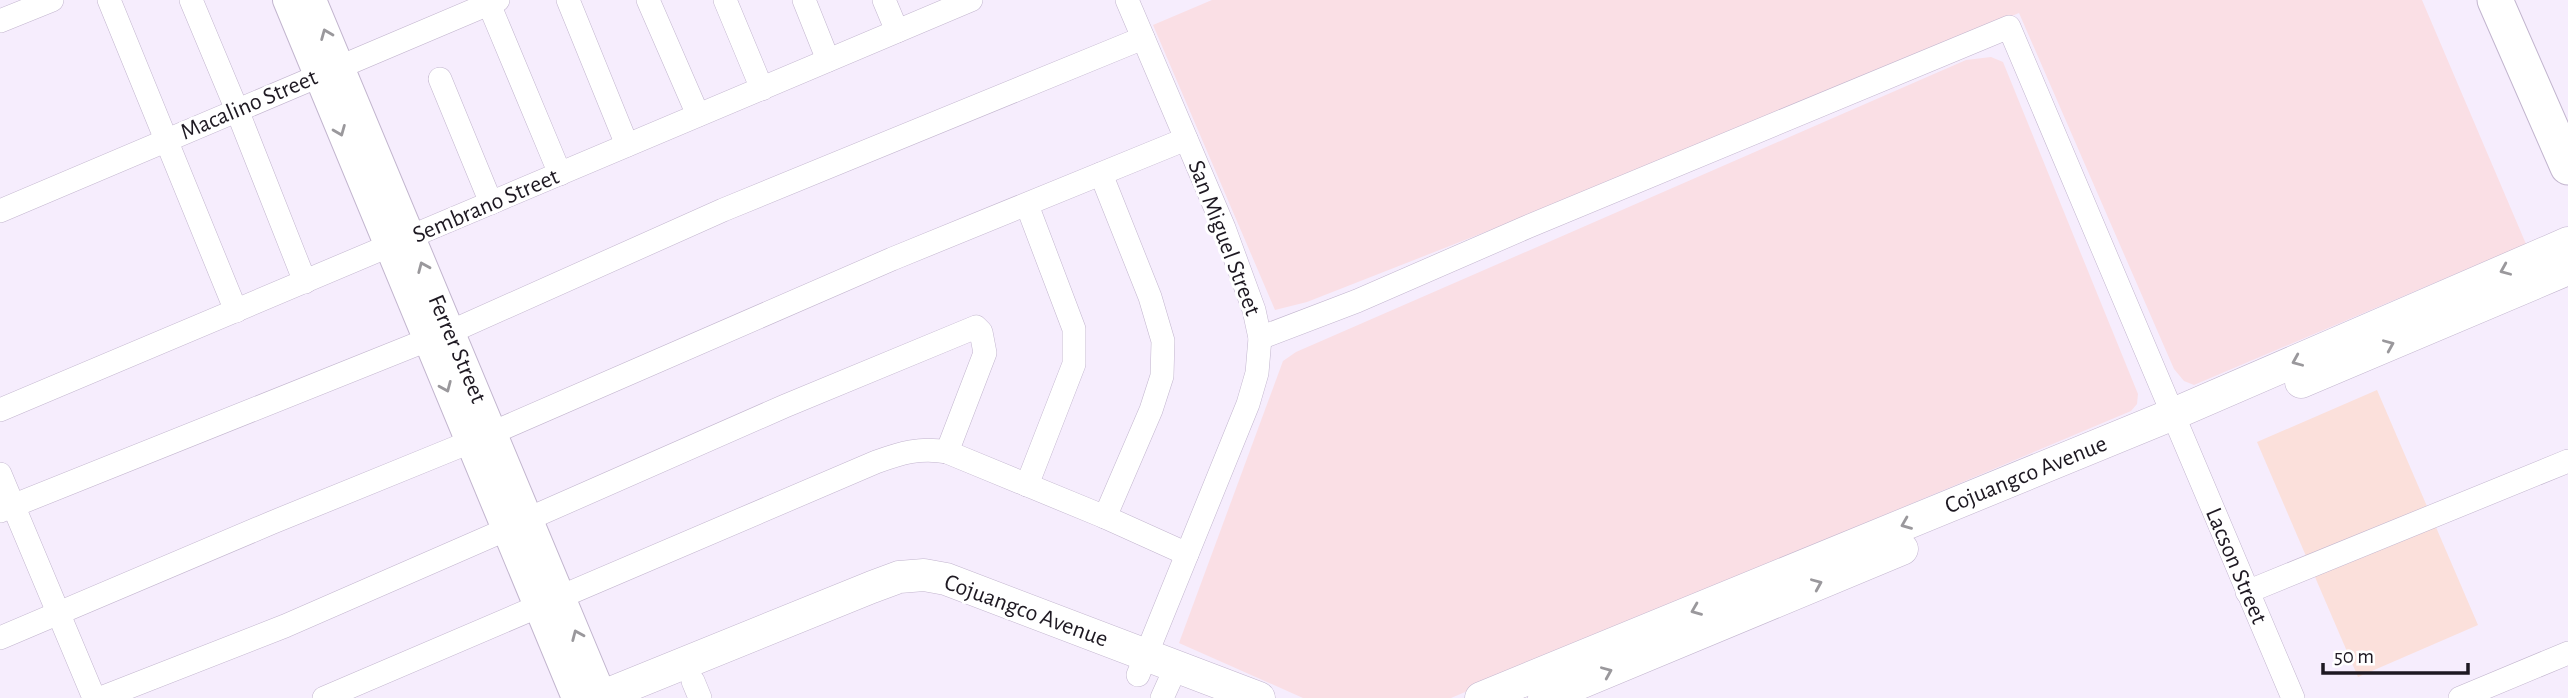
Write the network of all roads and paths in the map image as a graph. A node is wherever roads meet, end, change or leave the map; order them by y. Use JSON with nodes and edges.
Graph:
{"nodes":[{"id":1,"x":52,"y":0,"type":"edge"},
{"id":2,"x":109,"y":0,"type":"edge"},
{"id":3,"x":191,"y":0,"type":"edge"},
{"id":4,"x":287,"y":0,"type":"edge"},
{"id":5,"x":312,"y":0,"type":"edge"},
{"id":6,"x":568,"y":0,"type":"edge"},
{"id":7,"x":648,"y":0,"type":"edge"},
{"id":8,"x":725,"y":0,"type":"edge"},
{"id":9,"x":804,"y":0,"type":"edge"},
{"id":10,"x":884,"y":0,"type":"edge"},
{"id":11,"x":1127,"y":0,"type":"edge"},
{"id":12,"x":2495,"y":0,"type":"edge"},
{"id":13,"x":965,"y":1,"type":"edge"},
{"id":14,"x":494,"y":2,"type":"edge"},
{"id":15,"x":0,"y":21,"type":"edge"},
{"id":16,"x":897,"y":31,"type":"junction"},
{"id":17,"x":1143,"y":38,"type":"junction"},
{"id":18,"x":828,"y":60,"type":"junction"},
{"id":19,"x":328,"y":71,"type":"junction"},
{"id":20,"x":440,"y":79,"type":"dead end"},
{"id":21,"x":762,"y":89,"type":"junction"},
{"id":22,"x":237,"y":110,"type":"junction"},
{"id":23,"x":698,"y":115,"type":"junction"},
{"id":24,"x":1186,"y":139,"type":"junction"},
{"id":25,"x":166,"y":140,"type":"junction"},
{"id":26,"x":627,"y":145,"type":"junction"},
{"id":27,"x":2568,"y":167,"type":"edge"},
{"id":28,"x":560,"y":174,"type":"junction"},
{"id":29,"x":1101,"y":174,"type":"junction"},
{"id":30,"x":491,"y":203,"type":"junction"},
{"id":31,"x":1027,"y":205,"type":"junction"},
{"id":32,"x":0,"y":211,"type":"edge"},
{"id":33,"x":399,"y":242,"type":"junction"},
{"id":34,"x":2568,"y":243,"type":"edge"},
{"id":35,"x":2568,"y":269,"type":"edge"},
{"id":36,"x":305,"y":282,"type":"junction"},
{"id":37,"x":236,"y":311,"type":"junction"},
{"id":38,"x":438,"y":336,"type":"junction"},
{"id":39,"x":1260,"y":338,"type":"junction"},
{"id":40,"x":0,"y":410,"type":"edge"},
{"id":41,"x":2176,"y":424,"type":"junction"},
{"id":42,"x":481,"y":437,"type":"junction"},
{"id":43,"x":947,"y":452,"type":"junction"},
{"id":44,"x":2568,"y":461,"type":"edge"},
{"id":45,"x":0,"y":474,"type":"edge"},
{"id":46,"x":1027,"y":485,"type":"junction"},
{"id":47,"x":7,"y":508,"type":"edge"},
{"id":48,"x":1105,"y":517,"type":"junction"},
{"id":49,"x":516,"y":524,"type":"junction"},
{"id":50,"x":1187,"y":554,"type":"junction"},
{"id":51,"x":2247,"y":592,"type":"junction"},
{"id":52,"x":549,"y":602,"type":"junction"},
{"id":53,"x":60,"y":614,"type":"junction"},
{"id":54,"x":0,"y":638,"type":"edge"},
{"id":55,"x":2568,"y":653,"type":"edge"},
{"id":56,"x":1142,"y":666,"type":"junction"},
{"id":57,"x":1168,"y":684,"type":"edge"},
{"id":58,"x":696,"y":690,"type":"edge"},
{"id":59,"x":1541,"y":690,"type":"edge"},
{"id":60,"x":94,"y":698,"type":"edge"},
{"id":61,"x":101,"y":698,"type":"edge"},
{"id":62,"x":324,"y":698,"type":"edge"},
{"id":63,"x":595,"y":698,"type":"edge"},
{"id":64,"x":653,"y":698,"type":"edge"},
{"id":65,"x":1199,"y":698,"type":"edge"},
{"id":66,"x":1259,"y":698,"type":"edge"},
{"id":67,"x":1481,"y":698,"type":"edge"},
{"id":68,"x":2293,"y":698,"type":"edge"},
{"id":69,"x":2460,"y":698,"type":"edge"}],
"edges":[{"from":1,"to":15,"type":"street"},
{"from":2,"to":25,"type":"street"},
{"from":3,"to":22,"type":"street"},
{"from":4,"to":19,"type":"street","name":"Ferrer Street"},
{"from":19,"to":5,"type":"street","name":"Ferrer Street","one_way":true},
{"from":6,"to":26,"type":"street"},
{"from":7,"to":23,"type":"street"},
{"from":8,"to":21,"type":"street"},
{"from":9,"to":18,"type":"street"},
{"from":10,"to":16,"type":"street"},
{"from":11,"to":17,"type":"street","name":"San Miguel Street"},
{"from":12,"to":27,"type":"main road"},
{"from":13,"to":16,"type":"street","name":"Sembrano Street"},
{"from":14,"to":19,"type":"street","name":"Macalino Street"},
{"from":14,"to":28,"type":"street"},
{"from":16,"to":18,"type":"street","name":"Sembrano Street"},
{"from":17,"to":24,"type":"street","name":"San Miguel Street"},
{"from":17,"to":38,"type":"street"},
{"from":18,"to":21,"type":"street","name":"Sembrano Street"},
{"from":19,"to":22,"type":"street","name":"Macalino Street"},
{"from":19,"to":33,"type":"street","name":"Ferrer Street"},
{"from":20,"to":30,"type":"street"},
{"from":21,"to":23,"type":"street","name":"Sembrano Street"},
{"from":22,"to":25,"type":"street","name":"Macalino Street"},
{"from":22,"to":36,"type":"street"},
{"from":23,"to":26,"type":"street","name":"Sembrano Street"},
{"from":24,"to":29,"type":"street"},
{"from":24,"to":39,"type":"street","name":"San Miguel Street"},
{"from":25,"to":32,"type":"street","name":"Macalino Street"},
{"from":25,"to":37,"type":"street"},
{"from":26,"to":28,"type":"street","name":"Sembrano Street"},
{"from":28,"to":30,"type":"street","name":"Sembrano Street"},
{"from":29,"to":31,"type":"street"},
{"from":29,"to":48,"type":"street"},
{"from":30,"to":33,"type":"street","name":"Sembrano Street"},
{"from":31,"to":42,"type":"street"},
{"from":31,"to":46,"type":"street"},
{"from":33,"to":36,"type":"street","name":"Sembrano Street"},
{"from":33,"to":38,"type":"street","name":"Ferrer Street"},
{"from":34,"to":41,"type":"main road","name":"Cojuangco Avenue","one_way":true},
{"from":41,"to":35,"type":"main road","name":"Cojuangco Avenue","one_way":true},
{"from":36,"to":37,"type":"street","name":"Sembrano Street"},
{"from":37,"to":40,"type":"street","name":"Sembrano Street"},
{"from":38,"to":42,"type":"street","name":"Ferrer Street"},
{"from":38,"to":47,"type":"street"},
{"from":39,"to":41,"type":"street","name":"Lacson Street"},
{"from":39,"to":50,"type":"street","name":"San Miguel Street"},
{"from":41,"to":51,"type":"street","name":"Lacson Street"},
{"from":41,"to":59,"type":"main road","name":"Cojuangco Avenue"},
{"from":42,"to":49,"type":"street","name":"Ferrer Street"},
{"from":42,"to":53,"type":"street"},
{"from":43,"to":46,"type":"street"},
{"from":43,"to":49,"type":"street"},
{"from":43,"to":52,"type":"street"},
{"from":44,"to":51,"type":"street"},
{"from":45,"to":47,"type":"street"},
{"from":46,"to":48,"type":"street"},
{"from":47,"to":53,"type":"street"},
{"from":48,"to":50,"type":"street"},
{"from":49,"to":52,"type":"street","name":"Ferrer Street"},
{"from":49,"to":61,"type":"street"},
{"from":50,"to":56,"type":"street","name":"San Miguel Street"},
{"from":51,"to":68,"type":"street","name":"Lacson Street"},
{"from":52,"to":62,"type":"street"},
{"from":52,"to":63,"type":"street","name":"Ferrer Street"},
{"from":53,"to":54,"type":"street"},
{"from":53,"to":60,"type":"street"},
{"from":55,"to":69,"type":"street"},
{"from":56,"to":57,"type":"main road","name":"Cojuangco Avenue"},
{"from":56,"to":58,"type":"main road","name":"Cojuangco Avenue"},
{"from":56,"to":63,"type":"main road","name":"Cojuangco Avenue"},
{"from":57,"to":65,"type":"main road","name":"Cojuangco Avenue"},
{"from":57,"to":66,"type":"main road","name":"Cojuangco Avenue"},
{"from":58,"to":64,"type":"main road","name":"Cojuangco Avenue"},
{"from":59,"to":67,"type":"main road","name":"Cojuangco Avenue"}]}
